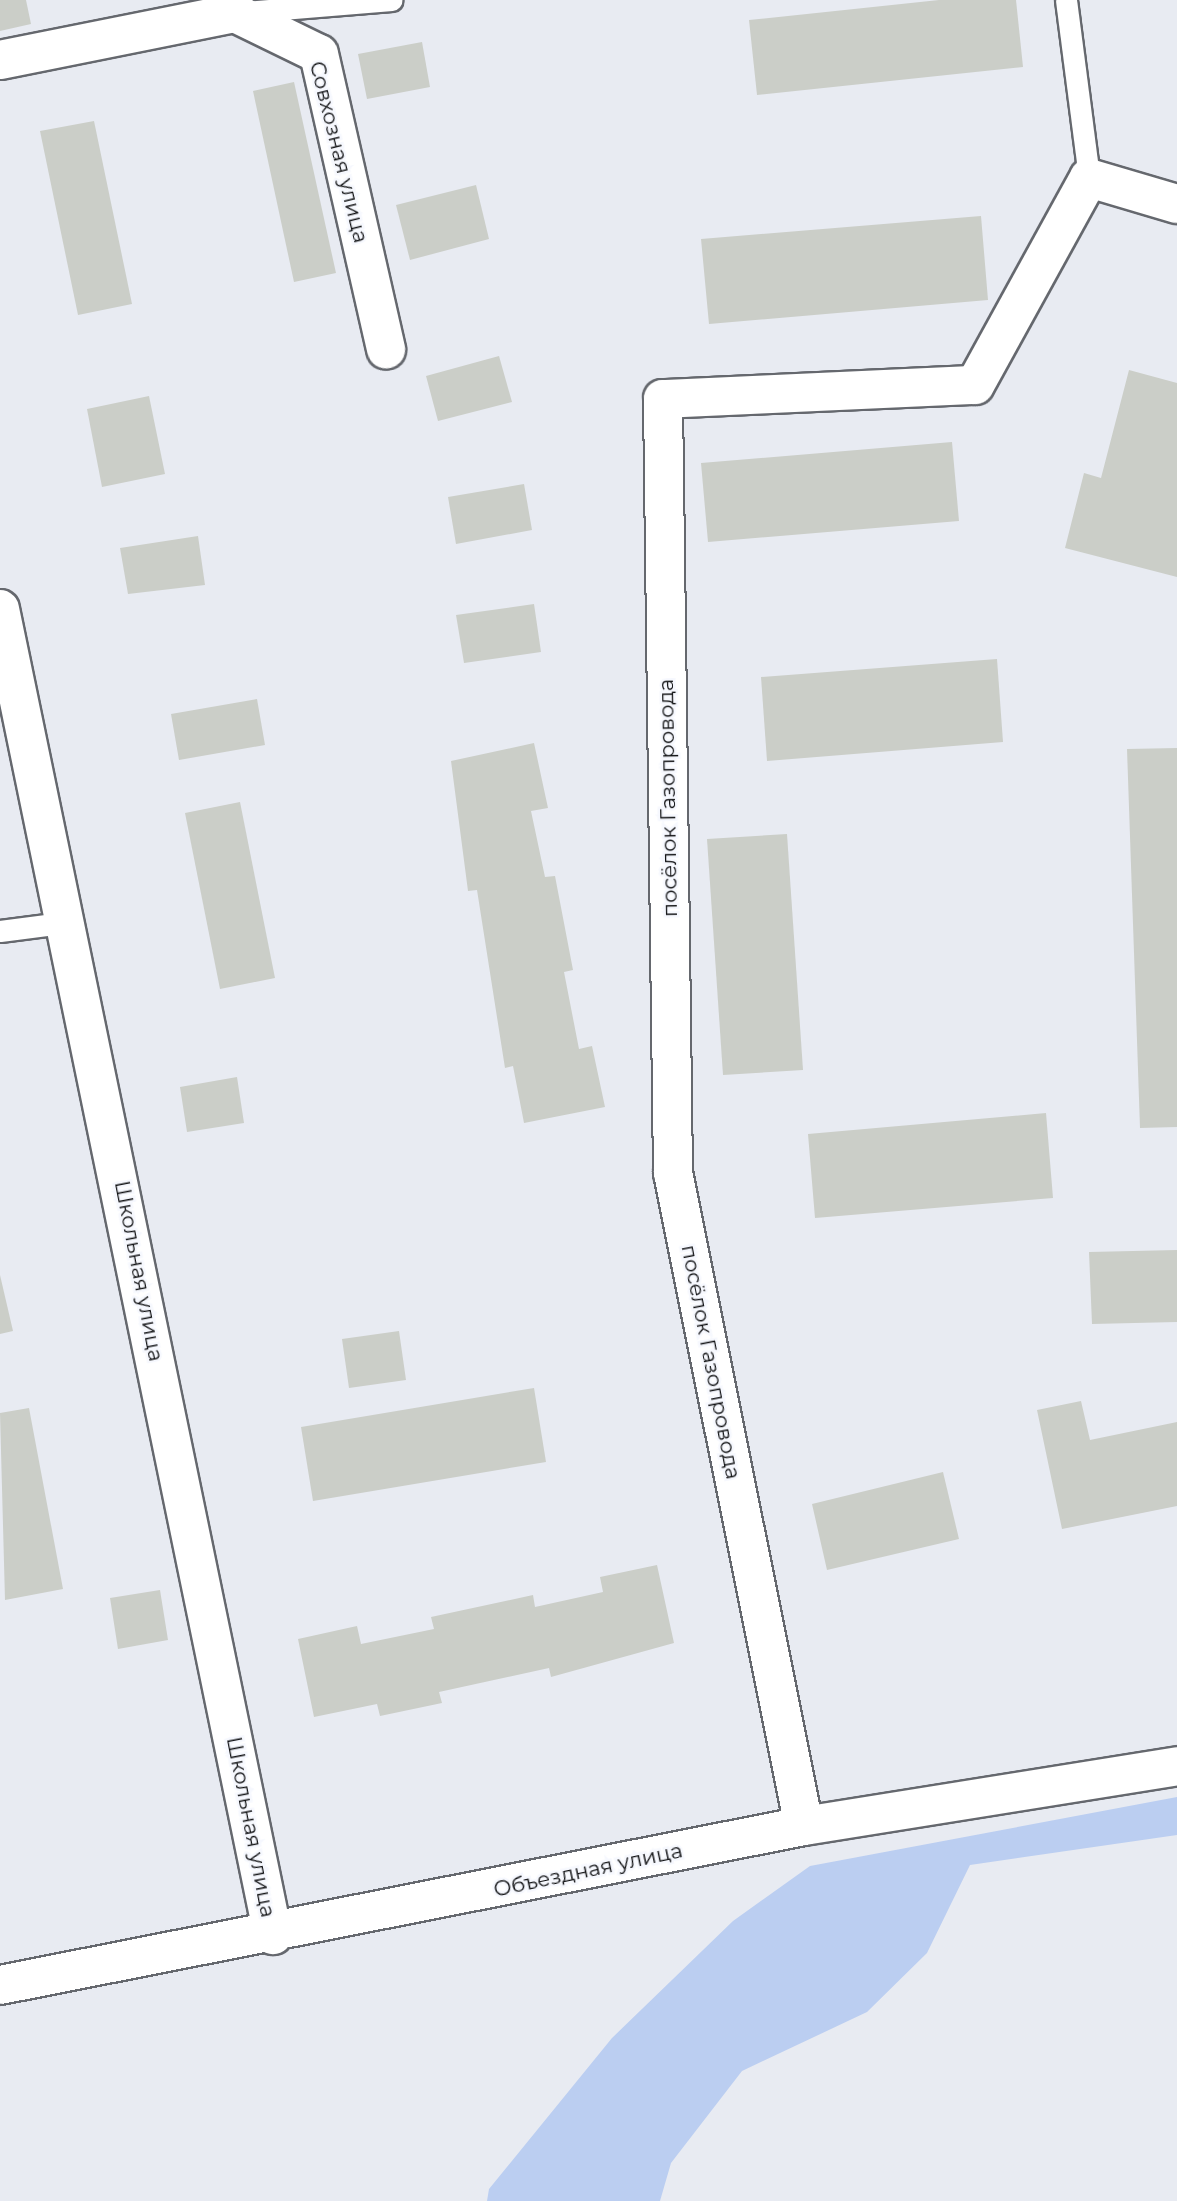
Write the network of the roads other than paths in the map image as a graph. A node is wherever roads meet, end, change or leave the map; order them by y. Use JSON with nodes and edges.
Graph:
{"nodes":[{"id":1,"x":393,"y":0,"type":"edge"},
{"id":2,"x":1066,"y":0,"type":"edge"},
{"id":3,"x":234,"y":6,"type":"edge"},
{"id":4,"x":0,"y":60,"type":"edge"},
{"id":5,"x":1089,"y":178,"type":"junction"},
{"id":6,"x":1177,"y":204,"type":"edge"},
{"id":7,"x":386,"y":350,"type":"dead end"},
{"id":8,"x":0,"y":608,"type":"edge"},
{"id":9,"x":69,"y":922,"type":"junction"},
{"id":10,"x":0,"y":931,"type":"edge"},
{"id":11,"x":1177,"y":1766,"type":"edge"},
{"id":12,"x":804,"y":1826,"type":"junction"},
{"id":13,"x":273,"y":1935,"type":"junction"},
{"id":14,"x":0,"y":1985,"type":"edge"}],
"edges":[{"from":1,"to":3,"type":"lane"},
{"from":2,"to":5,"type":"lane"},
{"from":3,"to":4,"type":"street"},
{"from":3,"to":7,"type":"street","name":"Совхозная улица"},
{"from":5,"to":6,"type":"street"},
{"from":5,"to":12,"type":"street","name":"посёлок Газопровода"},
{"from":8,"to":9,"type":"street","name":"Школьная улица"},
{"from":9,"to":10,"type":"lane"},
{"from":9,"to":13,"type":"street","name":"Школьная улица"},
{"from":11,"to":12,"type":"street","name":"Объездная улица"},
{"from":12,"to":13,"type":"street","name":"Объездная улица"},
{"from":13,"to":14,"type":"street","name":"Объездная улица"}]}
